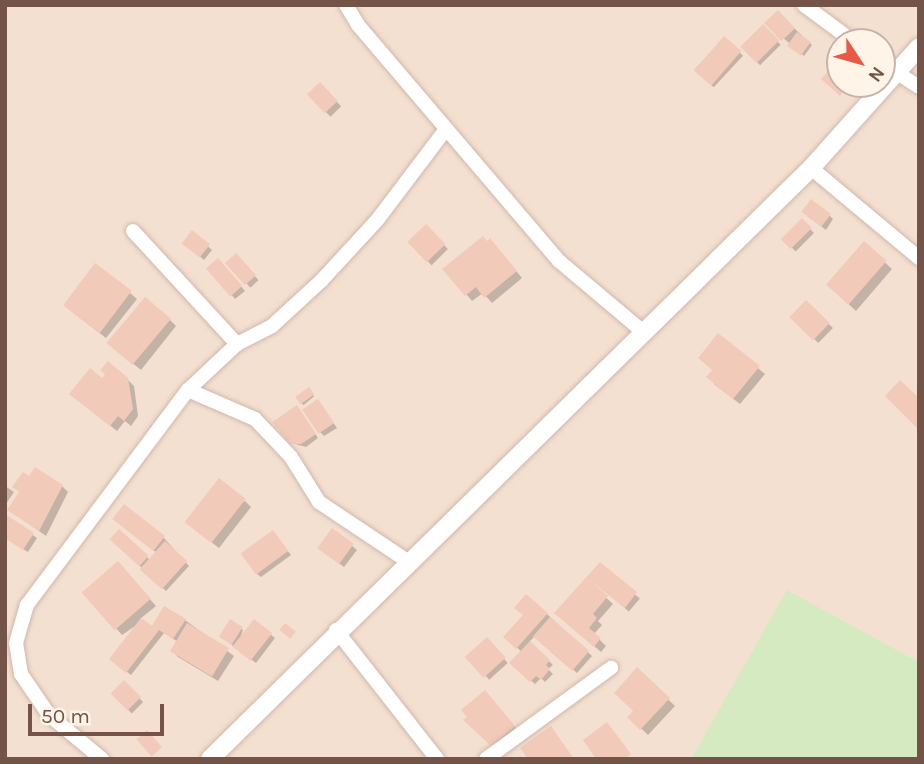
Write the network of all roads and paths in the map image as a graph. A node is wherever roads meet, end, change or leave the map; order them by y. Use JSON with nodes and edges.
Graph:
{"nodes":[{"id":1,"x":346,"y":5,"type":"edge"},
{"id":2,"x":804,"y":5,"type":"edge"},
{"id":3,"x":835,"y":28,"type":"edge"},
{"id":4,"x":919,"y":47,"type":"edge"},
{"id":5,"x":896,"y":62,"type":"edge"},
{"id":6,"x":896,"y":72,"type":"edge"},
{"id":7,"x":919,"y":87,"type":"edge"},
{"id":8,"x":865,"y":98,"type":"edge"},
{"id":9,"x":446,"y":129,"type":"junction"},
{"id":10,"x":811,"y":167,"type":"junction"},
{"id":11,"x":133,"y":231,"type":"dead end"},
{"id":12,"x":919,"y":258,"type":"edge"},
{"id":13,"x":642,"y":331,"type":"junction"},
{"id":14,"x":237,"y":344,"type":"junction"},
{"id":15,"x":188,"y":390,"type":"junction"},
{"id":16,"x":409,"y":562,"type":"junction"},
{"id":17,"x":336,"y":630,"type":"junction"},
{"id":18,"x":611,"y":668,"type":"dead end"},
{"id":19,"x":102,"y":759,"type":"edge"},
{"id":20,"x":210,"y":759,"type":"edge"},
{"id":21,"x":437,"y":759,"type":"edge"},
{"id":22,"x":486,"y":759,"type":"edge"}],
"edges":[{"from":1,"to":9,"type":"street"},
{"from":2,"to":3,"type":"street"},
{"from":4,"to":5,"type":"street"},
{"from":6,"to":7,"type":"street"},
{"from":8,"to":10,"type":"street"},
{"from":9,"to":13,"type":"street"},
{"from":9,"to":14,"type":"street"},
{"from":10,"to":12,"type":"street"},
{"from":10,"to":13,"type":"street"},
{"from":11,"to":14,"type":"street"},
{"from":13,"to":16,"type":"street"},
{"from":14,"to":15,"type":"street"},
{"from":15,"to":16,"type":"street"},
{"from":15,"to":19,"type":"street"},
{"from":16,"to":17,"type":"street"},
{"from":17,"to":20,"type":"street"},
{"from":17,"to":21,"type":"street"},
{"from":18,"to":22,"type":"street"}]}
